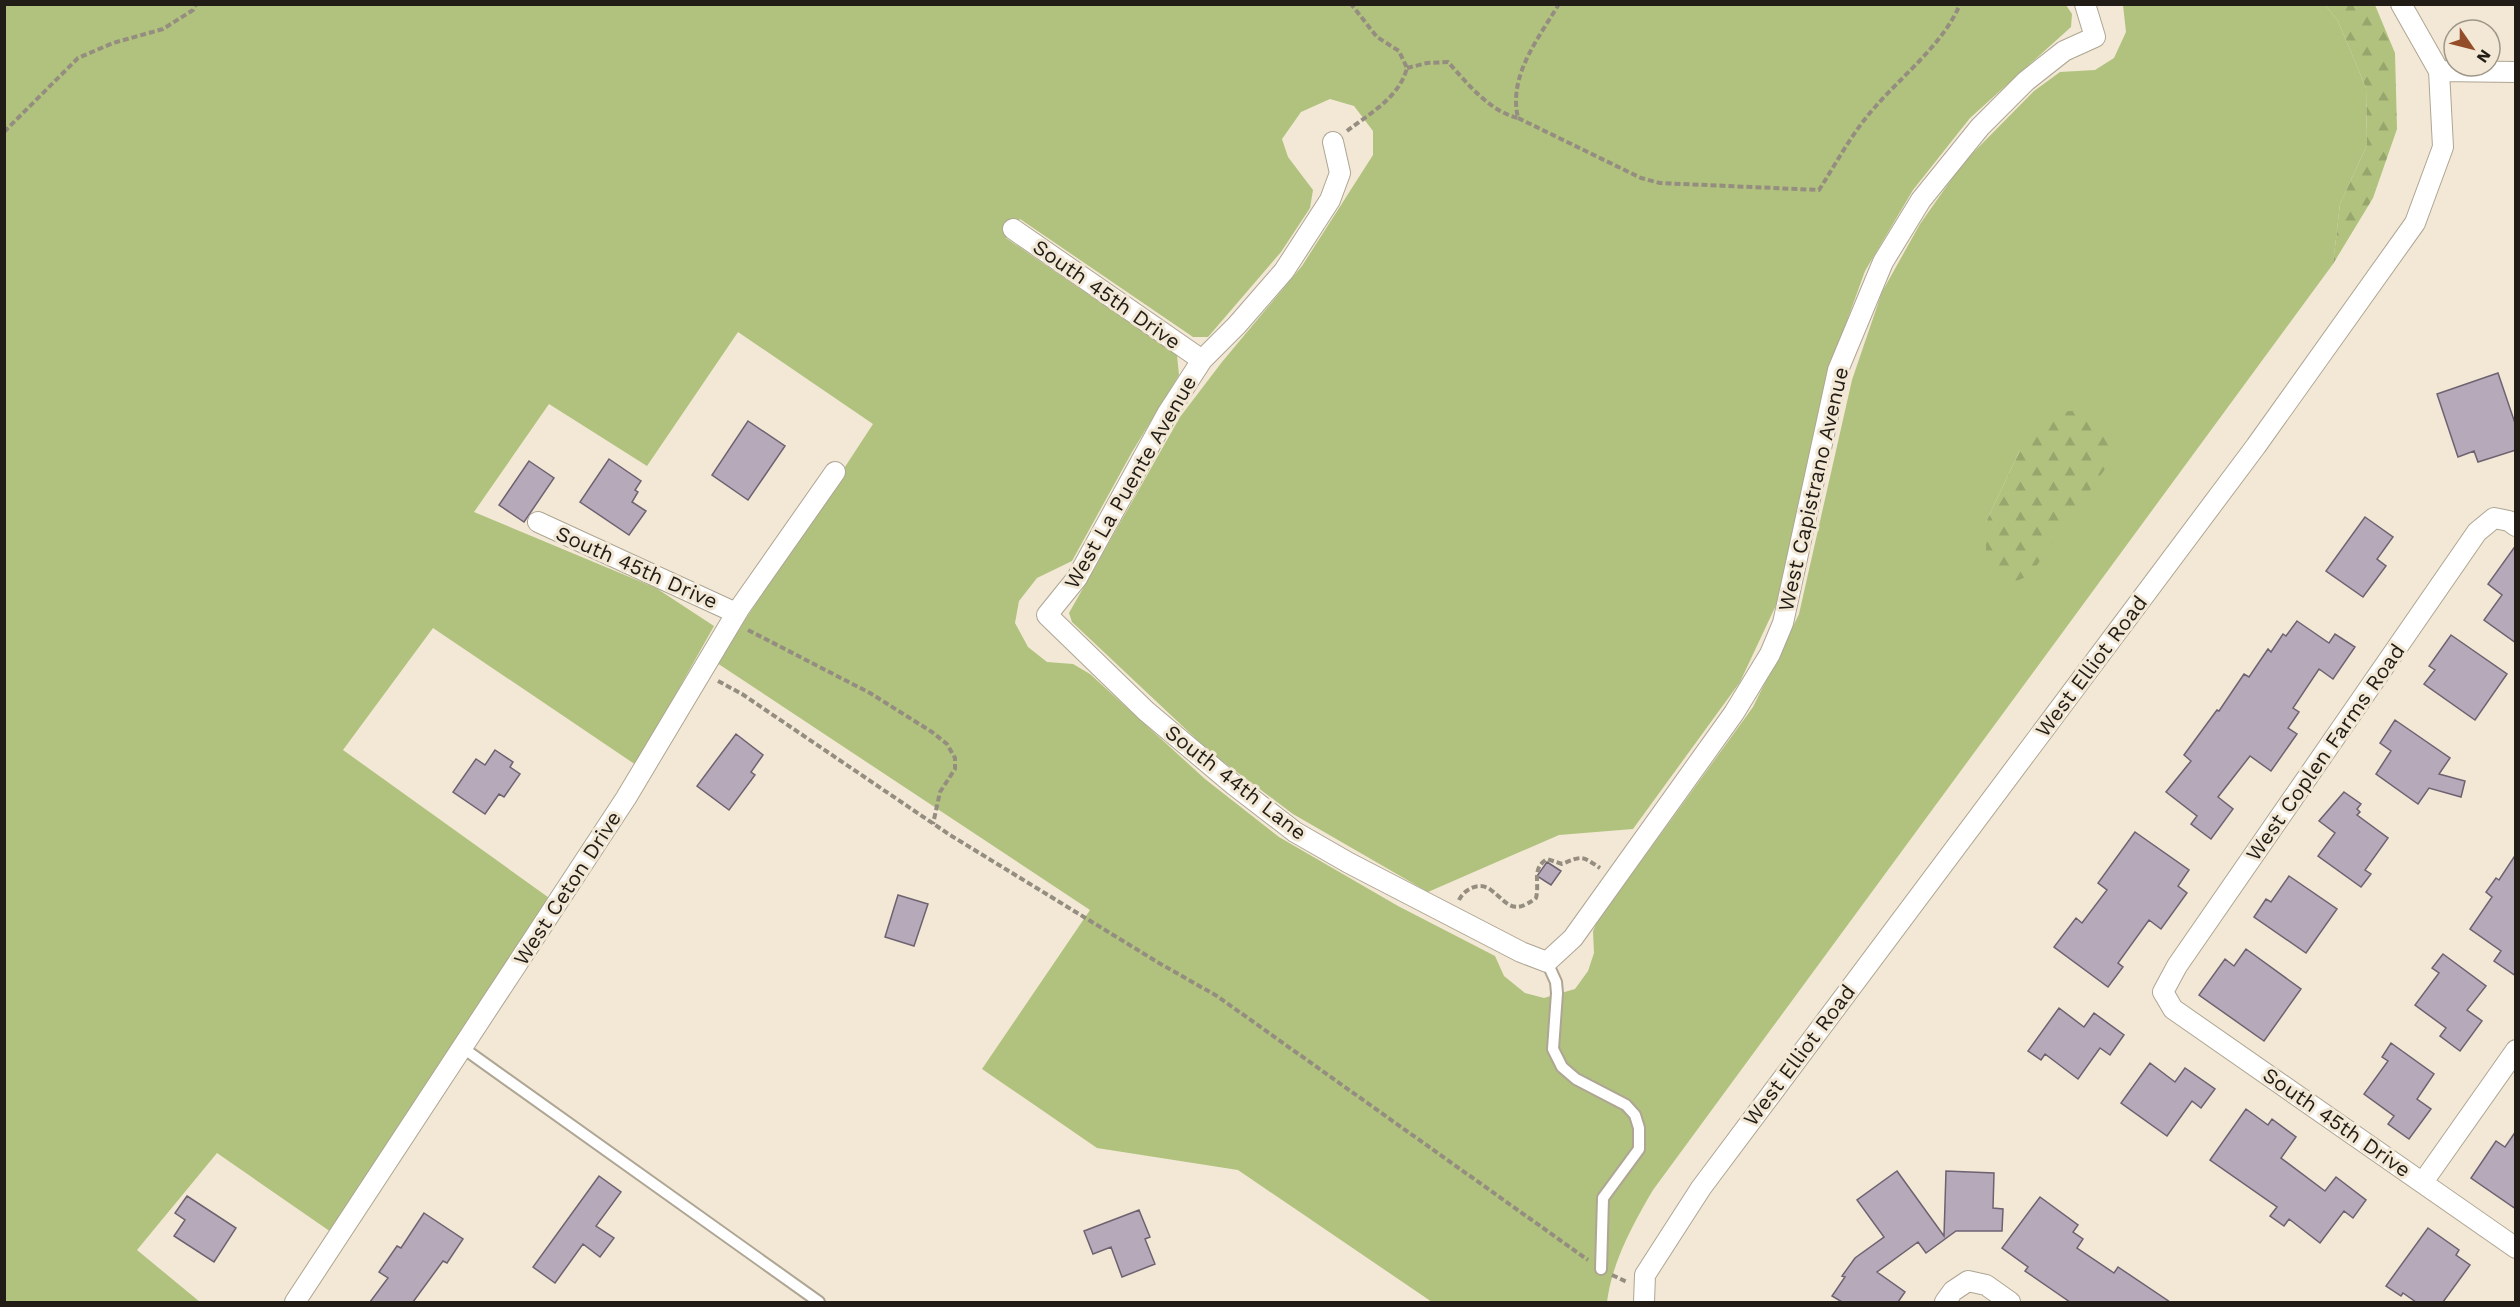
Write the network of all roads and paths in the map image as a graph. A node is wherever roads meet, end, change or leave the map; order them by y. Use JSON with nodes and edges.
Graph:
{"nodes":[{"id":1,"x":196,"y":4,"type":"edge"},
{"id":2,"x":1351,"y":4,"type":"edge"},
{"id":3,"x":1559,"y":4,"type":"edge"},
{"id":4,"x":1960,"y":4,"type":"edge"},
{"id":5,"x":2401,"y":4,"type":"edge"},
{"id":6,"x":2086,"y":7,"type":"edge"},
{"id":7,"x":1407,"y":68,"type":"junction"},
{"id":8,"x":2439,"y":71,"type":"junction"},
{"id":9,"x":2516,"y":72,"type":"edge"},
{"id":10,"x":1518,"y":118,"type":"junction"},
{"id":11,"x":4,"y":132,"type":"edge"},
{"id":12,"x":1333,"y":141,"type":"joint"},
{"id":13,"x":1012,"y":229,"type":"dead end"},
{"id":14,"x":1202,"y":360,"type":"junction"},
{"id":15,"x":835,"y":472,"type":"dead end"},
{"id":16,"x":538,"y":522,"type":"dead end"},
{"id":17,"x":2516,"y":526,"type":"edge"},
{"id":18,"x":1047,"y":615,"type":"joint"},
{"id":19,"x":733,"y":618,"type":"junction"},
{"id":20,"x":701,"y":671,"type":"junction"},
{"id":21,"x":933,"y":824,"type":"junction"},
{"id":22,"x":1616,"y":878,"type":"junction"},
{"id":23,"x":1451,"y":916,"type":"junction"},
{"id":24,"x":1547,"y":962,"type":"junction"},
{"id":25,"x":2163,"y":992,"type":"joint"},
{"id":26,"x":463,"y":1048,"type":"junction"},
{"id":27,"x":2516,"y":1050,"type":"edge"},
{"id":28,"x":2423,"y":1182,"type":"junction"},
{"id":29,"x":2516,"y":1248,"type":"edge"},
{"id":30,"x":1601,"y":1269,"type":"junction"},
{"id":31,"x":1644,"y":1296,"type":"edge"},
{"id":32,"x":295,"y":1302,"type":"edge"},
{"id":33,"x":819,"y":1302,"type":"edge"},
{"id":34,"x":1945,"y":1302,"type":"edge"},
{"id":35,"x":2010,"y":1302,"type":"edge"}],
"edges":[{"from":1,"to":11,"type":"path"},
{"from":2,"to":7,"type":"path"},
{"from":3,"to":10,"type":"path"},
{"from":4,"to":10,"type":"path"},
{"from":5,"to":8,"type":"street","name":"West Elliot Road"},
{"from":6,"to":22,"type":"street","name":"West Capistrano Avenue"},
{"from":7,"to":10,"type":"path"},
{"from":7,"to":12,"type":"path"},
{"from":8,"to":9,"type":"street"},
{"from":8,"to":31,"type":"street","name":"West Elliot Road"},
{"from":12,"to":14,"type":"street","name":"West La Puente Avenue"},
{"from":13,"to":14,"type":"street","name":"South 45th Drive"},
{"from":14,"to":18,"type":"street","name":"West La Puente Avenue"},
{"from":15,"to":19,"type":"street","name":"West Ceton Drive"},
{"from":16,"to":19,"type":"street","name":"South 45th Drive"},
{"from":17,"to":25,"type":"street","name":"West Coplen Farms Road"},
{"from":18,"to":23,"type":"street","name":"South 44th Lane"},
{"from":19,"to":20,"type":"street","name":"West Ceton Drive"},
{"from":19,"to":21,"type":"path"},
{"from":20,"to":21,"type":"path"},
{"from":20,"to":26,"type":"street","name":"West Ceton Drive"},
{"from":21,"to":30,"type":"path"},
{"from":22,"to":23,"type":"path"},
{"from":22,"to":24,"type":"street","name":"West Capistrano Avenue"},
{"from":23,"to":24,"type":"street","name":"South 44th Lane"},
{"from":24,"to":30,"type":"lane"},
{"from":25,"to":28,"type":"street","name":"South 45th Drive"},
{"from":26,"to":32,"type":"street","name":"West Ceton Drive"},
{"from":26,"to":33,"type":"lane"},
{"from":27,"to":28,"type":"street"},
{"from":28,"to":29,"type":"street","name":"South 45th Drive"},
{"from":30,"to":31,"type":"path"},
{"from":34,"to":35,"type":"street"}]}
